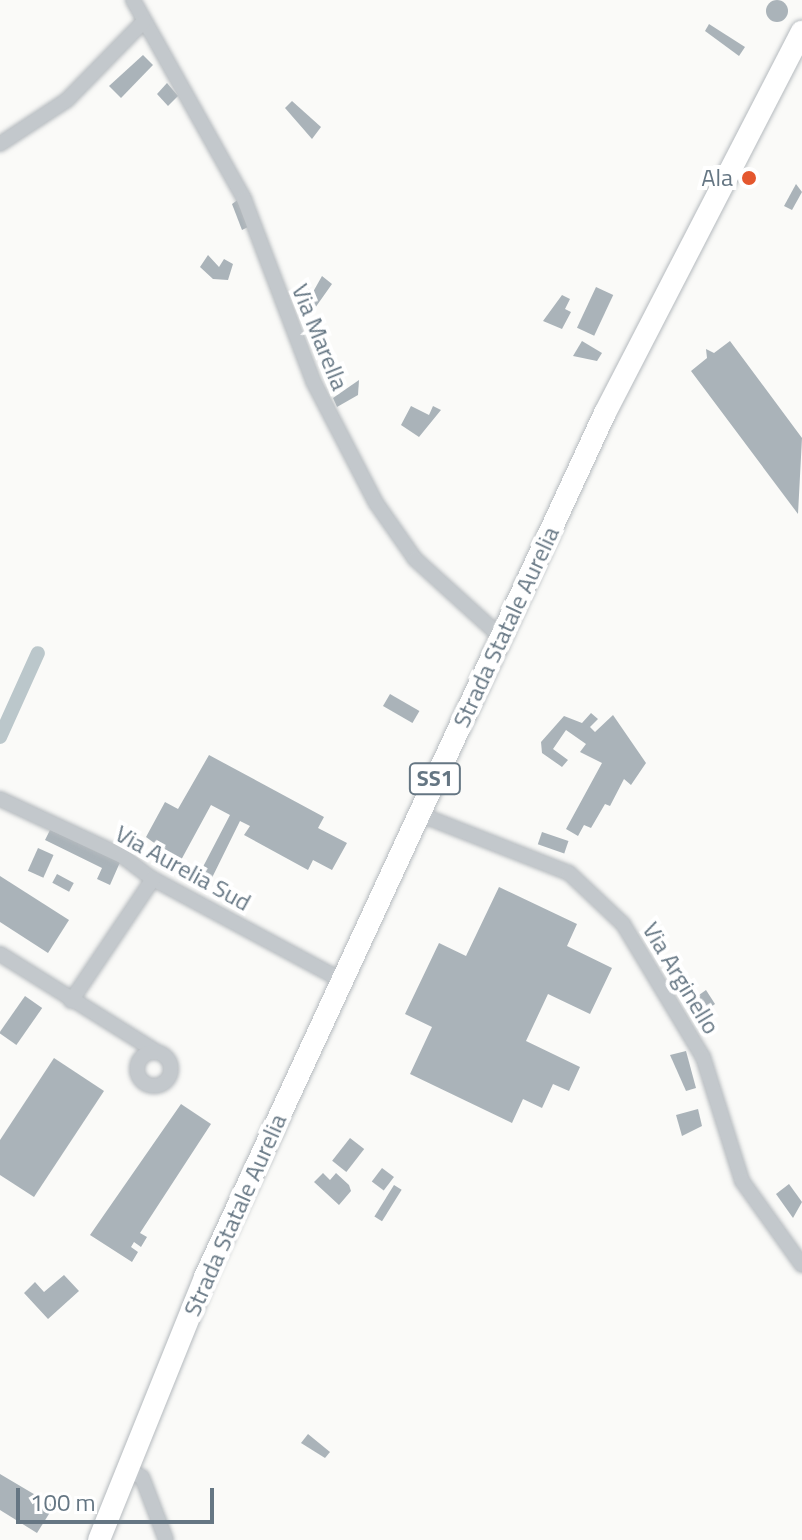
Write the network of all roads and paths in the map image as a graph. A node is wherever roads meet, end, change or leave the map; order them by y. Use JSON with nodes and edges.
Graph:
{"nodes":[{"id":1,"x":133,"y":0,"type":"edge"},
{"id":2,"x":144,"y":21,"type":"junction"},
{"id":3,"x":802,"y":32,"type":"edge"},
{"id":4,"x":0,"y":144,"type":"edge"},
{"id":5,"x":502,"y":638,"type":"junction"},
{"id":6,"x":0,"y":799,"type":"edge"},
{"id":7,"x":419,"y":814,"type":"junction"},
{"id":8,"x":153,"y":879,"type":"junction"},
{"id":9,"x":0,"y":954,"type":"edge"},
{"id":10,"x":341,"y":980,"type":"junction"},
{"id":11,"x":71,"y":1001,"type":"junction"},
{"id":12,"x":157,"y":1052,"type":"dead end"},
{"id":13,"x":802,"y":1265,"type":"edge"},
{"id":14,"x":126,"y":1470,"type":"junction"},
{"id":15,"x":99,"y":1540,"type":"edge"},
{"id":16,"x":166,"y":1540,"type":"edge"}],
"edges":[{"from":1,"to":2,"type":"street","name":"Via Marella"},
{"from":2,"to":4,"type":"street"},
{"from":2,"to":5,"type":"street","name":"Via Marella"},
{"from":3,"to":5,"type":"main road","name":"Strada Statale Aurelia","number":"SS1"},
{"from":5,"to":7,"type":"main road","name":"Strada Statale Aurelia","number":"SS1"},
{"from":6,"to":8,"type":"street","name":"Via Aurelia Sud"},
{"from":7,"to":10,"type":"main road","name":"Strada Statale Aurelia","number":"SS1"},
{"from":7,"to":13,"type":"street","name":"Via Arginello"},
{"from":8,"to":10,"type":"street","name":"Via Aurelia Sud"},
{"from":8,"to":11,"type":"street"},
{"from":9,"to":11,"type":"street"},
{"from":10,"to":14,"type":"main road","name":"Strada Statale Aurelia","number":"SS1"},
{"from":11,"to":12,"type":"street"},
{"from":14,"to":15,"type":"main road","name":"Strada Statale Aurelia","number":"SS1"},
{"from":14,"to":16,"type":"street"}]}
